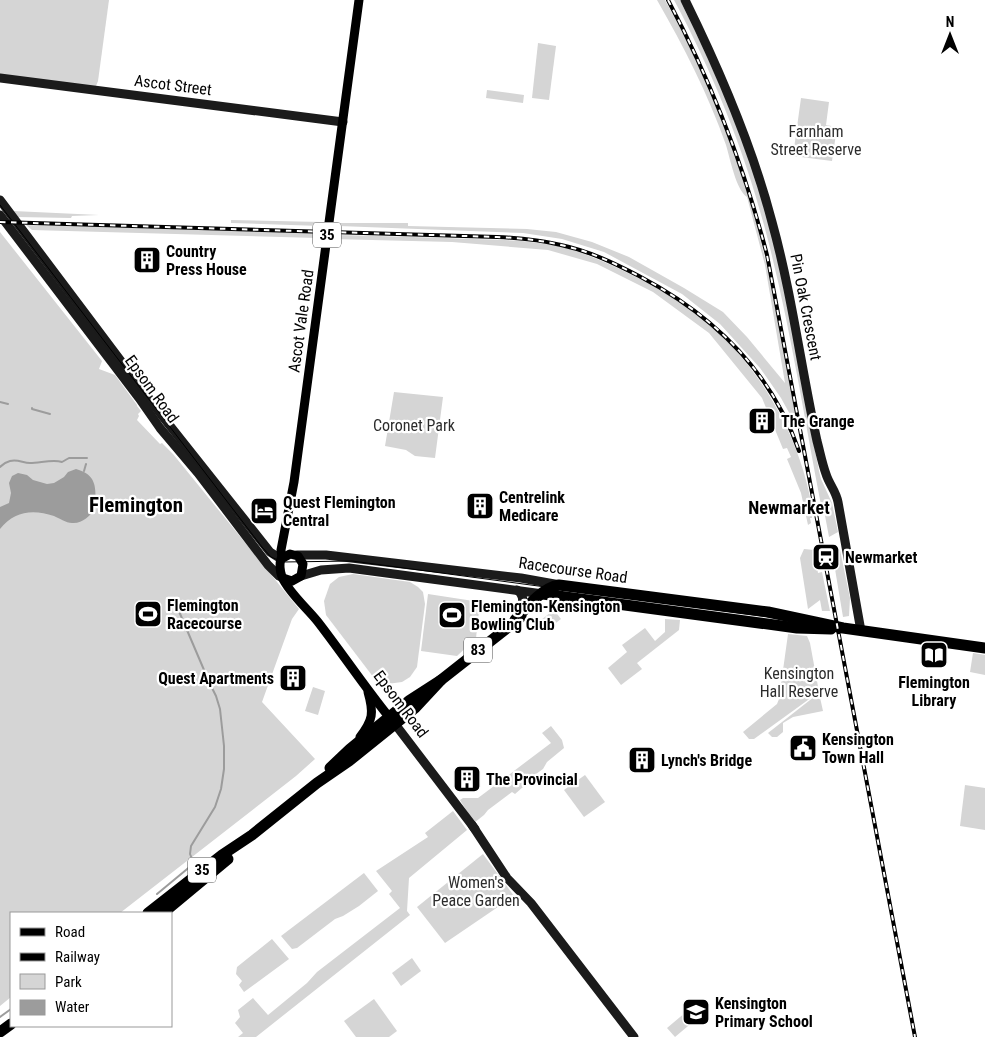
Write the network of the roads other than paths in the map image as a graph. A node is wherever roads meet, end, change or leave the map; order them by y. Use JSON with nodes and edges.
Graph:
{"nodes":[{"id":1,"x":359,"y":0,"type":"edge"},
{"id":2,"x":685,"y":0,"type":"edge"},
{"id":3,"x":0,"y":78,"type":"edge"},
{"id":4,"x":342,"y":122,"type":"junction"},
{"id":5,"x":0,"y":200,"type":"edge"},
{"id":6,"x":0,"y":215,"type":"edge"},
{"id":7,"x":286,"y":527,"type":"junction"},
{"id":8,"x":296,"y":555,"type":"junction"},
{"id":9,"x":282,"y":558,"type":"junction"},
{"id":10,"x":426,"y":567,"type":"junction"},
{"id":11,"x":301,"y":576,"type":"junction"},
{"id":12,"x":283,"y":578,"type":"junction"},
{"id":13,"x":424,"y":578,"type":"junction"},
{"id":14,"x":560,"y":585,"type":"junction"},
{"id":15,"x":517,"y":590,"type":"junction"},
{"id":16,"x":548,"y":594,"type":"junction"},
{"id":17,"x":659,"y":603,"type":"junction"},
{"id":18,"x":303,"y":604,"type":"junction"},
{"id":19,"x":516,"y":620,"type":"junction"},
{"id":20,"x":861,"y":630,"type":"junction"},
{"id":21,"x":985,"y":648,"type":"edge"},
{"id":22,"x":366,"y":686,"type":"junction"},
{"id":23,"x":392,"y":720,"type":"junction"},
{"id":24,"x":350,"y":749,"type":"junction"},
{"id":25,"x":349,"y":761,"type":"junction"},
{"id":26,"x":334,"y":764,"type":"junction"},
{"id":27,"x":317,"y":783,"type":"junction"},
{"id":28,"x":155,"y":912,"type":"edge"},
{"id":29,"x":634,"y":1037,"type":"edge"}],
"edges":[{"from":1,"to":4,"type":"main road","name":"Ascot Vale Road","number":"35"},
{"from":2,"to":20,"type":"main road","name":"Pin Oak Crescent"},
{"from":3,"to":4,"type":"main road","name":"Ascot Street"},
{"from":4,"to":7,"type":"main road","name":"Ascot Vale Road","number":"35"},
{"from":5,"to":9,"type":"main road","name":"Epsom Road"},
{"from":6,"to":12,"type":"main road","name":"Epsom Road"},
{"from":7,"to":8,"type":"main road","name":"Ascot Vale Road","number":"35"},
{"from":7,"to":9,"type":"main road","name":"Ascot Vale Road","number":"35"},
{"from":8,"to":9,"type":"main road"},
{"from":8,"to":10,"type":"main road","name":"Racecourse Road"},
{"from":8,"to":11,"type":"main road","number":"35"},
{"from":9,"to":12,"type":"main road","number":"35"},
{"from":10,"to":13,"type":"main road"},
{"from":10,"to":14,"type":"main road","name":"Racecourse Road"},
{"from":11,"to":12,"type":"main road"},
{"from":11,"to":13,"type":"main road","name":"Racecourse Road"},
{"from":11,"to":18,"type":"main road","name":"Epsom Road","number":"35"},
{"from":12,"to":18,"type":"main road","name":"Epsom Road","number":"35"},
{"from":13,"to":15,"type":"main road","name":"Racecourse Road"},
{"from":14,"to":16,"type":"highway"},
{"from":14,"to":17,"type":"highway","name":"Racecourse Road"},
{"from":15,"to":16,"type":"main road","name":"Racecourse Road"},
{"from":15,"to":19,"type":"main road"},
{"from":16,"to":17,"type":"highway","name":"Racecourse Road"},
{"from":16,"to":19,"type":"highway","number":"83"},
{"from":17,"to":20,"type":"highway","name":"Racecourse Road"},
{"from":18,"to":22,"type":"main road","name":"Epsom Road","number":"35"},
{"from":19,"to":23,"type":"highway","number":"83"},
{"from":20,"to":21,"type":"highway","name":"Racecourse Road"},
{"from":22,"to":23,"type":"main road","name":"Epsom Road","number":"35"},
{"from":22,"to":24,"type":"main road"},
{"from":23,"to":24,"type":"highway","number":"35"},
{"from":23,"to":25,"type":"highway","number":"35"},
{"from":23,"to":29,"type":"main road","name":"Epsom Road"},
{"from":24,"to":26,"type":"highway","number":"35"},
{"from":25,"to":26,"type":"highway"},
{"from":25,"to":27,"type":"highway","number":"35"},
{"from":26,"to":27,"type":"highway","number":"35"},
{"from":27,"to":28,"type":"highway","number":"35"}]}
